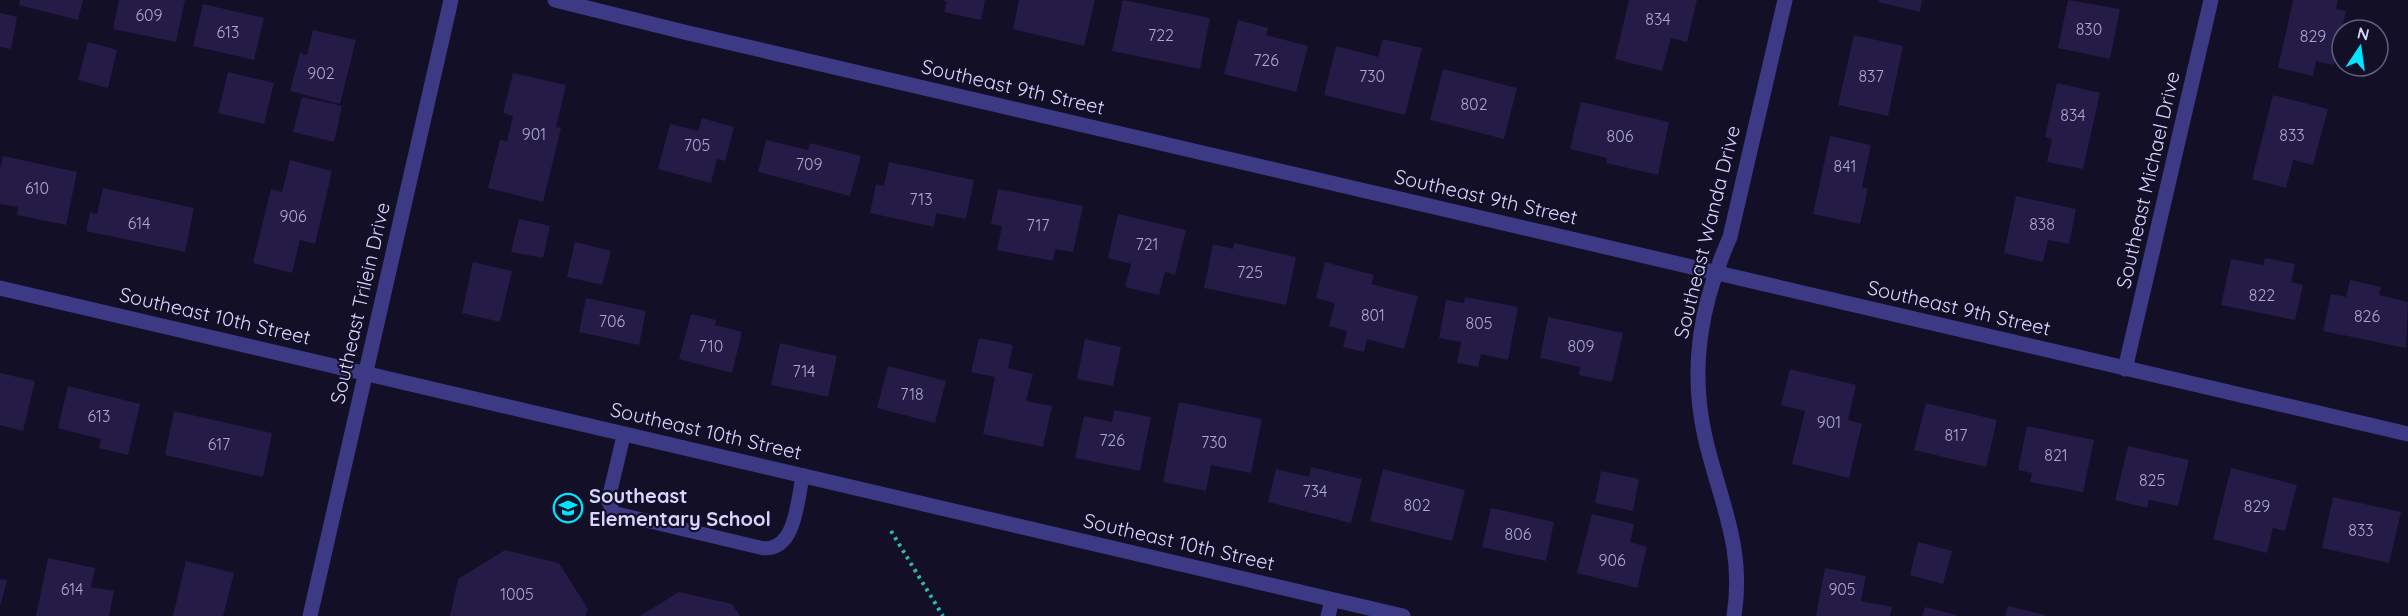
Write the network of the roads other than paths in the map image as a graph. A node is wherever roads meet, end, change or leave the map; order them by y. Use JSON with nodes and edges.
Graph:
{"nodes":[{"id":1,"x":451,"y":0,"type":"edge"},
{"id":2,"x":555,"y":0,"type":"edge"},
{"id":3,"x":1785,"y":0,"type":"edge"},
{"id":4,"x":2211,"y":0,"type":"edge"},
{"id":5,"x":1714,"y":272,"type":"junction"},
{"id":6,"x":0,"y":288,"type":"edge"},
{"id":7,"x":2125,"y":369,"type":"junction"},
{"id":8,"x":366,"y":373,"type":"junction"},
{"id":9,"x":624,"y":434,"type":"junction"},
{"id":10,"x":2408,"y":434,"type":"edge"},
{"id":11,"x":803,"y":475,"type":"junction"},
{"id":12,"x":1332,"y":600,"type":"junction"},
{"id":13,"x":310,"y":616,"type":"edge"},
{"id":14,"x":1328,"y":616,"type":"edge"},
{"id":15,"x":1403,"y":616,"type":"edge"},
{"id":16,"x":1734,"y":616,"type":"edge"}],
"edges":[{"from":1,"to":8,"type":"street","name":"Southeast Trilein Drive"},
{"from":2,"to":5,"type":"street","name":"Southeast 9th Street"},
{"from":3,"to":5,"type":"street","name":"Southeast Wanda Drive"},
{"from":4,"to":7,"type":"street","name":"Southeast Michael Drive"},
{"from":5,"to":7,"type":"street","name":"Southeast 9th Street"},
{"from":5,"to":16,"type":"street","name":"Southeast Wanda Drive"},
{"from":6,"to":8,"type":"street","name":"Southeast 10th Street"},
{"from":7,"to":10,"type":"street","name":"Southeast 9th Street"},
{"from":8,"to":9,"type":"street","name":"Southeast 10th Street"},
{"from":8,"to":13,"type":"street","name":"Southeast Trilein Drive"},
{"from":9,"to":11,"type":"street","name":"Southeast 10th Street"},
{"from":9,"to":11,"type":"lane"},
{"from":11,"to":12,"type":"street","name":"Southeast 10th Street"},
{"from":12,"to":14,"type":"street"},
{"from":12,"to":15,"type":"street","name":"Southeast 10th Street"}]}
